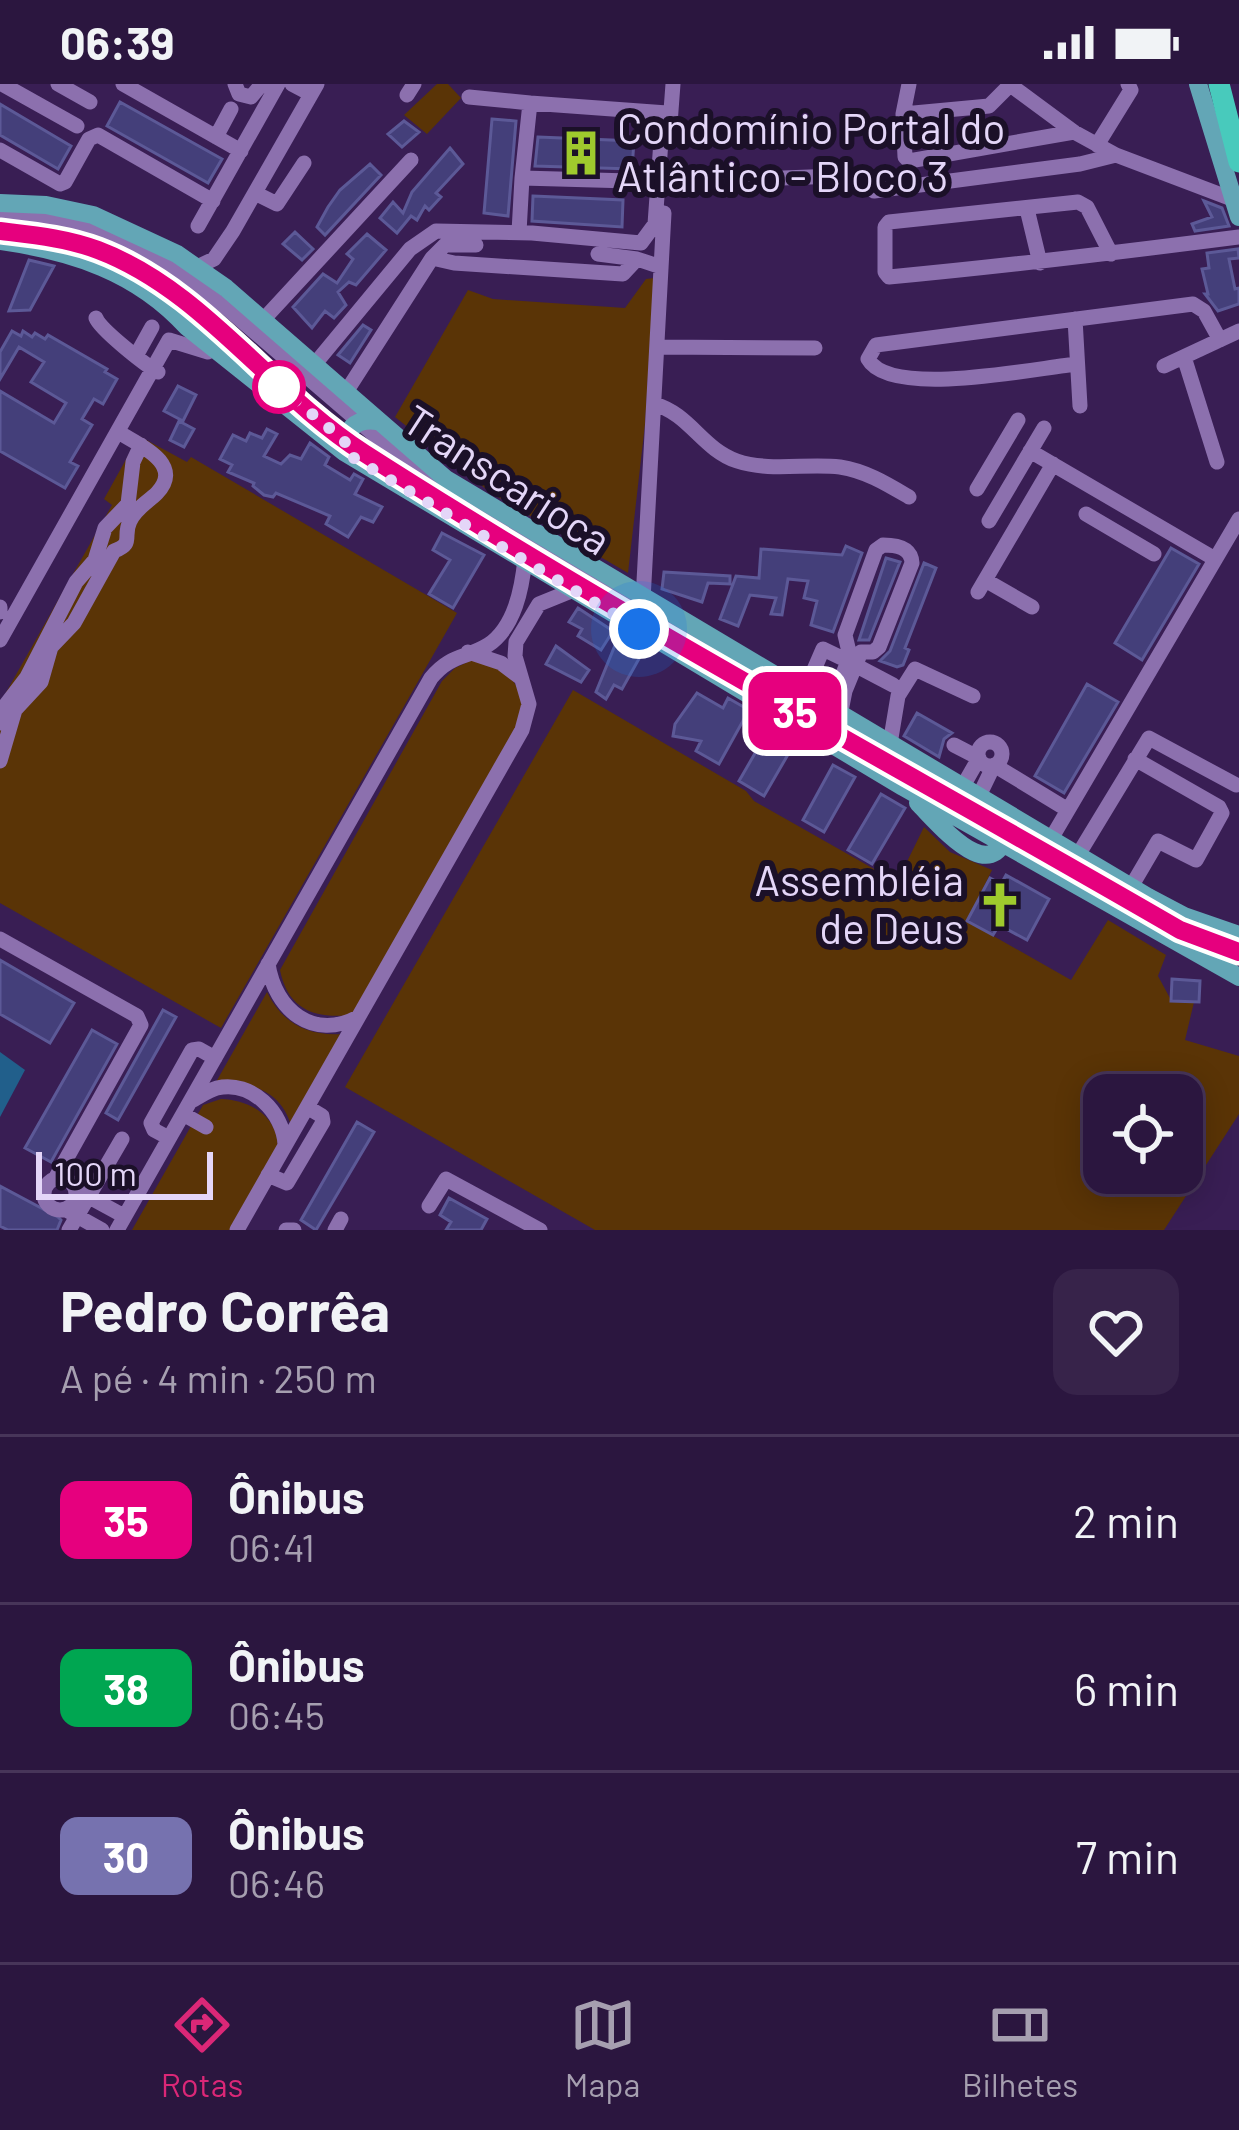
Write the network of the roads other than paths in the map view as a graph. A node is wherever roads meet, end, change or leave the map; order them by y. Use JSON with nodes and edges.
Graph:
{"nodes":[{"id":1,"x":2,"y":84,"type":"edge"},
{"id":2,"x":58,"y":84,"type":"edge"},
{"id":3,"x":123,"y":84,"type":"edge"},
{"id":4,"x":235,"y":84,"type":"edge"},
{"id":5,"x":292,"y":84,"type":"edge"},
{"id":6,"x":673,"y":84,"type":"edge"},
{"id":7,"x":909,"y":84,"type":"edge"},
{"id":8,"x":1010,"y":84,"type":"edge"},
{"id":9,"x":1127,"y":84,"type":"edge"},
{"id":10,"x":1211,"y":85,"type":"edge"},
{"id":11,"x":268,"y":88,"type":"edge"},
{"id":12,"x":314,"y":89,"type":"edge"},
{"id":13,"x":469,"y":97,"type":"dead end"},
{"id":14,"x":90,"y":102,"type":"dead end"},
{"id":15,"x":530,"y":103,"type":"junction"},
{"id":16,"x":231,"y":109,"type":"dead end"},
{"id":17,"x":667,"y":113,"type":"junction"},
{"id":18,"x":903,"y":114,"type":"junction"},
{"id":19,"x":261,"y":115,"type":"junction"},
{"id":20,"x":77,"y":126,"type":"dead end"},
{"id":21,"x":292,"y":129,"type":"junction"},
{"id":22,"x":1074,"y":132,"type":"junction"},
{"id":23,"x":216,"y":137,"type":"junction"},
{"id":24,"x":1097,"y":145,"type":"junction"},
{"id":25,"x":1238,"y":145,"type":"edge"},
{"id":26,"x":0,"y":150,"type":"edge"},
{"id":27,"x":241,"y":151,"type":"junction"},
{"id":28,"x":1116,"y":155,"type":"junction"},
{"id":29,"x":411,"y":160,"type":"dead end"},
{"id":30,"x":304,"y":163,"type":"dead end"},
{"id":31,"x":837,"y":176,"type":"dead end"},
{"id":32,"x":522,"y":178,"type":"junction"},
{"id":33,"x":662,"y":182,"type":"junction"},
{"id":34,"x":874,"y":191,"type":"dead end"},
{"id":35,"x":255,"y":193,"type":"junction"},
{"id":36,"x":212,"y":201,"type":"junction"},
{"id":37,"x":0,"y":207,"type":"edge"},
{"id":38,"x":1236,"y":208,"type":"edge"},
{"id":39,"x":1027,"y":209,"type":"junction"},
{"id":40,"x":198,"y":226,"type":"dead end"},
{"id":41,"x":0,"y":231,"type":"edge"},
{"id":42,"x":519,"y":232,"type":"junction"},
{"id":43,"x":1239,"y":237,"type":"edge"},
{"id":44,"x":0,"y":242,"type":"edge"},
{"id":45,"x":476,"y":245,"type":"dead end"},
{"id":46,"x":598,"y":254,"type":"dead end"},
{"id":47,"x":1111,"y":254,"type":"junction"},
{"id":48,"x":432,"y":258,"type":"junction"},
{"id":49,"x":637,"y":259,"type":"junction"},
{"id":50,"x":1040,"y":263,"type":"junction"},
{"id":51,"x":662,"y":267,"type":"junction"},
{"id":52,"x":206,"y":278,"type":"junction"},
{"id":53,"x":188,"y":302,"type":"junction"},
{"id":54,"x":96,"y":318,"type":"dead end"},
{"id":55,"x":1075,"y":319,"type":"junction"},
{"id":56,"x":262,"y":320,"type":"junction"},
{"id":57,"x":152,"y":327,"type":"dead end"},
{"id":58,"x":1239,"y":331,"type":"edge"},
{"id":59,"x":182,"y":335,"type":"junction"},
{"id":60,"x":1220,"y":340,"type":"junction"},
{"id":61,"x":657,"y":347,"type":"junction"},
{"id":62,"x":815,"y":348,"type":"dead end"},
{"id":63,"x":137,"y":354,"type":"junction"},
{"id":64,"x":1184,"y":357,"type":"junction"},
{"id":65,"x":1077,"y":364,"type":"junction"},
{"id":66,"x":314,"y":365,"type":"junction"},
{"id":67,"x":1164,"y":366,"type":"dead end"},
{"id":68,"x":156,"y":371,"type":"junction"},
{"id":69,"x":346,"y":392,"type":"junction"},
{"id":70,"x":654,"y":404,"type":"junction"},
{"id":71,"x":1080,"y":406,"type":"dead end"},
{"id":72,"x":367,"y":421,"type":"junction"},
{"id":73,"x":1044,"y":428,"type":"dead end"},
{"id":74,"x":124,"y":436,"type":"junction"},
{"id":75,"x":141,"y":446,"type":"junction"},
{"id":76,"x":344,"y":447,"type":"junction"},
{"id":77,"x":1032,"y":449,"type":"junction"},
{"id":78,"x":1216,"y":462,"type":"dead end"},
{"id":79,"x":1053,"y":464,"type":"junction"},
{"id":80,"x":977,"y":489,"type":"dead end"},
{"id":81,"x":909,"y":497,"type":"dead end"},
{"id":82,"x":1134,"y":512,"type":"junction"},
{"id":83,"x":1086,"y":514,"type":"dead end"},
{"id":84,"x":1239,"y":519,"type":"edge"},
{"id":85,"x":989,"y":521,"type":"dead end"},
{"id":86,"x":1121,"y":534,"type":"junction"},
{"id":87,"x":1154,"y":554,"type":"dead end"},
{"id":88,"x":525,"y":559,"type":"junction"},
{"id":89,"x":1215,"y":560,"type":"junction"},
{"id":90,"x":576,"y":589,"type":"junction"},
{"id":91,"x":643,"y":600,"type":"junction"},
{"id":92,"x":1032,"y":607,"type":"dead end"},
{"id":93,"x":0,"y":640,"type":"edge"},
{"id":94,"x":466,"y":652,"type":"junction"},
{"id":95,"x":0,"y":657,"type":"edge"},
{"id":96,"x":853,"y":660,"type":"junction"},
{"id":97,"x":523,"y":680,"type":"junction"},
{"id":98,"x":893,"y":685,"type":"dead end"},
{"id":99,"x":973,"y":696,"type":"dead end"},
{"id":100,"x":811,"y":699,"type":"junction"},
{"id":101,"x":840,"y":716,"type":"junction"},
{"id":102,"x":0,"y":723,"type":"edge"},
{"id":103,"x":890,"y":744,"type":"junction"},
{"id":104,"x":954,"y":745,"type":"dead end"},
{"id":105,"x":1135,"y":759,"type":"junction"},
{"id":106,"x":0,"y":761,"type":"edge"},
{"id":107,"x":986,"y":762,"type":"junction"},
{"id":108,"x":1236,"y":785,"type":"dead end"},
{"id":109,"x":971,"y":791,"type":"junction"},
{"id":110,"x":1069,"y":810,"type":"junction"},
{"id":111,"x":1006,"y":826,"type":"junction"},
{"id":112,"x":1052,"y":838,"type":"junction"},
{"id":113,"x":1078,"y":855,"type":"junction"},
{"id":114,"x":1132,"y":887,"type":"junction"},
{"id":115,"x":1239,"y":935,"type":"edge"},
{"id":116,"x":0,"y":939,"type":"edge"},
{"id":117,"x":1239,"y":949,"type":"edge"},
{"id":118,"x":268,"y":964,"type":"junction"},
{"id":119,"x":1239,"y":977,"type":"edge"},
{"id":120,"x":358,"y":1017,"type":"junction"},
{"id":121,"x":214,"y":1058,"type":"junction"},
{"id":122,"x":307,"y":1107,"type":"junction"},
{"id":123,"x":186,"y":1108,"type":"junction"},
{"id":124,"x":206,"y":1127,"type":"dead end"},
{"id":125,"x":169,"y":1138,"type":"junction"},
{"id":126,"x":122,"y":1139,"type":"dead end"},
{"id":127,"x":285,"y":1144,"type":"junction"},
{"id":128,"x":266,"y":1168,"type":"junction"},
{"id":129,"x":55,"y":1179,"type":"junction"},
{"id":130,"x":82,"y":1193,"type":"junction"},
{"id":131,"x":429,"y":1206,"type":"dead end"},
{"id":132,"x":71,"y":1218,"type":"edge"},
{"id":133,"x":121,"y":1223,"type":"edge"},
{"id":134,"x":512,"y":1223,"type":"edge"},
{"id":135,"x":101,"y":1230,"type":"edge"},
{"id":136,"x":237,"y":1230,"type":"edge"},
{"id":137,"x":540,"y":1230,"type":"edge"}],
"edges":[{"from":1,"to":20,"type":"street"},
{"from":2,"to":14,"type":"street"},
{"from":3,"to":23,"type":"street"},
{"from":4,"to":11,"type":"street"},
{"from":5,"to":12,"type":"street"},
{"from":6,"to":17,"type":"street"},
{"from":7,"to":18,"type":"street"},
{"from":8,"to":18,"type":"street"},
{"from":8,"to":22,"type":"street"},
{"from":9,"to":24,"type":"street"},
{"from":10,"to":25,"type":"highway"},
{"from":10,"to":38,"type":"main road"},
{"from":11,"to":19,"type":"street"},
{"from":12,"to":21,"type":"street"},
{"from":13,"to":15,"type":"street"},
{"from":15,"to":17,"type":"street"},
{"from":15,"to":32,"type":"street"},
{"from":16,"to":23,"type":"street"},
{"from":17,"to":33,"type":"street"},
{"from":18,"to":22,"type":"street"},
{"from":19,"to":21,"type":"street"},
{"from":19,"to":27,"type":"street"},
{"from":21,"to":35,"type":"street"},
{"from":22,"to":24,"type":"street"},
{"from":23,"to":27,"type":"street"},
{"from":24,"to":28,"type":"street"},
{"from":26,"to":36,"type":"street"},
{"from":27,"to":36,"type":"street"},
{"from":28,"to":34,"type":"street"},
{"from":28,"to":38,"type":"street"},
{"from":29,"to":56,"type":"street"},
{"from":30,"to":35,"type":"street"},
{"from":31,"to":33,"type":"street"},
{"from":32,"to":33,"type":"street"},
{"from":32,"to":42,"type":"street"},
{"from":33,"to":42,"type":"street"},
{"from":33,"to":51,"type":"street"},
{"from":35,"to":52,"type":"street"},
{"from":36,"to":40,"type":"street"},
{"from":37,"to":52,"type":"main road"},
{"from":39,"to":47,"type":"street"},
{"from":39,"to":50,"type":"street"},
{"from":39,"to":50,"type":"street"},
{"from":41,"to":53,"type":"street","name":"Transcarioca"},
{"from":42,"to":66,"type":"street"},
{"from":43,"to":47,"type":"street"},
{"from":44,"to":59,"type":"main road"},
{"from":45,"to":48,"type":"street"},
{"from":46,"to":49,"type":"street"},
{"from":47,"to":50,"type":"street"},
{"from":48,"to":49,"type":"street"},
{"from":48,"to":69,"type":"street"},
{"from":49,"to":51,"type":"street"},
{"from":51,"to":61,"type":"street"},
{"from":52,"to":53,"type":"street"},
{"from":52,"to":56,"type":"main road"},
{"from":52,"to":72,"type":"street","name":"Transcarioca"},
{"from":53,"to":76,"type":"street","name":"Transcarioca"},
{"from":54,"to":63,"type":"street"},
{"from":55,"to":60,"type":"street"},
{"from":55,"to":65,"type":"street"},
{"from":55,"to":65,"type":"street"},
{"from":56,"to":66,"type":"main road"},
{"from":57,"to":63,"type":"street"},
{"from":58,"to":60,"type":"street"},
{"from":59,"to":68,"type":"street"},
{"from":59,"to":76,"type":"main road"},
{"from":60,"to":64,"type":"street"},
{"from":61,"to":62,"type":"street"},
{"from":61,"to":70,"type":"street"},
{"from":63,"to":68,"type":"street"},
{"from":64,"to":67,"type":"street"},
{"from":64,"to":78,"type":"street"},
{"from":65,"to":71,"type":"street"},
{"from":66,"to":69,"type":"main road"},
{"from":68,"to":74,"type":"street"},
{"from":68,"to":93,"type":"street"},
{"from":69,"to":72,"type":"main road"},
{"from":70,"to":81,"type":"street"},
{"from":70,"to":91,"type":"street"},
{"from":72,"to":76,"type":"main road"},
{"from":72,"to":91,"type":"main road"},
{"from":72,"to":111,"type":"street","name":"Transcarioca"},
{"from":73,"to":77,"type":"street"},
{"from":74,"to":75,"type":"street"},
{"from":74,"to":95,"type":"street"},
{"from":75,"to":102,"type":"street"},
{"from":75,"to":106,"type":"street"},
{"from":76,"to":88,"type":"main road"},
{"from":76,"to":111,"type":"street","name":"Transcarioca"},
{"from":77,"to":79,"type":"street"},
{"from":77,"to":80,"type":"street"},
{"from":77,"to":85,"type":"street"},
{"from":79,"to":82,"type":"street"},
{"from":79,"to":92,"type":"street"},
{"from":82,"to":86,"type":"street"},
{"from":82,"to":89,"type":"street"},
{"from":83,"to":86,"type":"street"},
{"from":84,"to":89,"type":"street"},
{"from":86,"to":87,"type":"street"},
{"from":88,"to":90,"type":"main road"},
{"from":88,"to":94,"type":"street"},
{"from":89,"to":110,"type":"street"},
{"from":90,"to":97,"type":"street"},
{"from":90,"to":111,"type":"main road"},
{"from":91,"to":100,"type":"main road"},
{"from":94,"to":97,"type":"street"},
{"from":94,"to":118,"type":"street"},
{"from":96,"to":96,"type":"street"},
{"from":96,"to":98,"type":"street"},
{"from":96,"to":100,"type":"street"},
{"from":96,"to":100,"type":"street"},
{"from":96,"to":101,"type":"street"},
{"from":97,"to":120,"type":"street"},
{"from":99,"to":103,"type":"street"},
{"from":100,"to":101,"type":"main road"},
{"from":101,"to":103,"type":"main road"},
{"from":103,"to":109,"type":"main road"},
{"from":104,"to":107,"type":"street"},
{"from":105,"to":108,"type":"street"},
{"from":105,"to":113,"type":"street"},
{"from":105,"to":114,"type":"street"},
{"from":107,"to":109,"type":"street"},
{"from":107,"to":110,"type":"street"},
{"from":109,"to":111,"type":"main road"},
{"from":110,"to":112,"type":"street"},
{"from":111,"to":112,"type":"main road"},
{"from":111,"to":117,"type":"street","name":"Transcarioca"},
{"from":111,"to":119,"type":"main road"},
{"from":112,"to":113,"type":"main road"},
{"from":113,"to":114,"type":"main road"},
{"from":114,"to":115,"type":"main road"},
{"from":116,"to":129,"type":"street"},
{"from":118,"to":120,"type":"street"},
{"from":118,"to":121,"type":"street"},
{"from":120,"to":122,"type":"street"},
{"from":121,"to":123,"type":"street"},
{"from":121,"to":125,"type":"street"},
{"from":122,"to":127,"type":"street"},
{"from":122,"to":128,"type":"street"},
{"from":123,"to":124,"type":"street"},
{"from":123,"to":125,"type":"street"},
{"from":123,"to":127,"type":"street"},
{"from":125,"to":133,"type":"street"},
{"from":126,"to":130,"type":"street"},
{"from":127,"to":128,"type":"street"},
{"from":128,"to":136,"type":"street"},
{"from":129,"to":130,"type":"street"},
{"from":129,"to":132,"type":"street"},
{"from":130,"to":132,"type":"street"},
{"from":130,"to":133,"type":"street"},
{"from":131,"to":134,"type":"street"},
{"from":132,"to":135,"type":"street"},
{"from":134,"to":137,"type":"street"}]}
